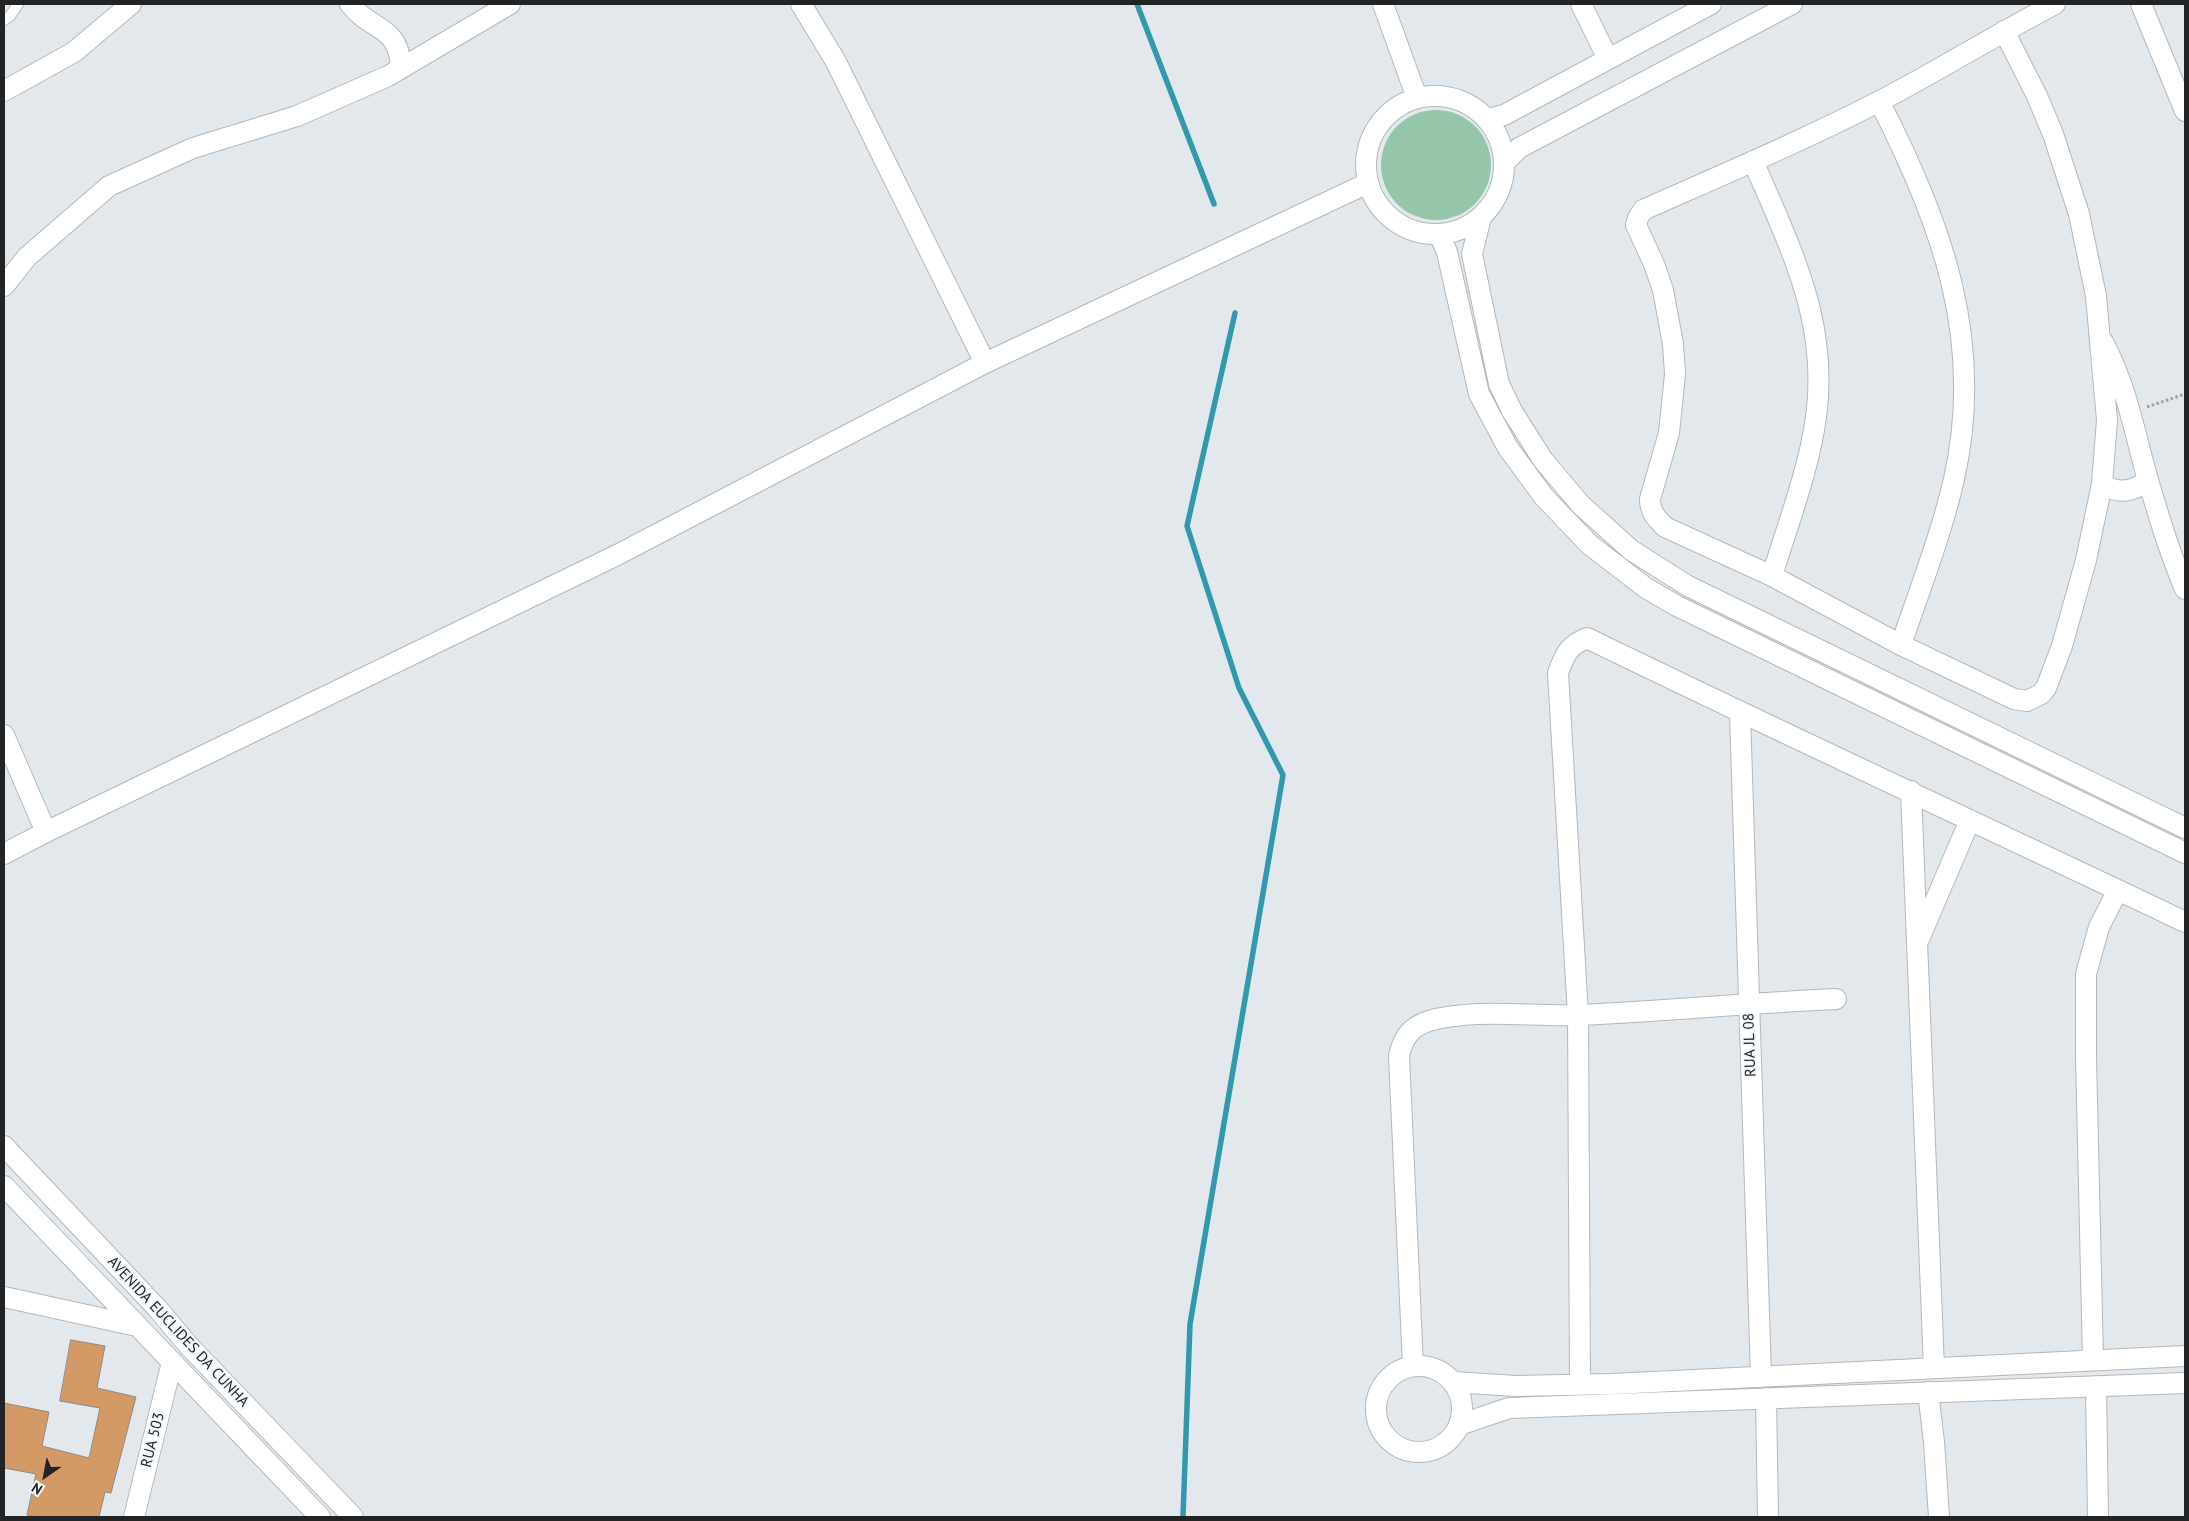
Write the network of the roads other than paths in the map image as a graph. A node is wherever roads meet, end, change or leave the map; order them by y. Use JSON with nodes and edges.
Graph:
{"nodes":[{"id":1,"x":18,"y":4,"type":"edge"},
{"id":2,"x":131,"y":4,"type":"edge"},
{"id":3,"x":350,"y":4,"type":"edge"},
{"id":4,"x":510,"y":4,"type":"edge"},
{"id":5,"x":801,"y":4,"type":"edge"},
{"id":6,"x":1382,"y":4,"type":"edge"},
{"id":7,"x":1581,"y":4,"type":"edge"},
{"id":8,"x":1711,"y":4,"type":"edge"},
{"id":9,"x":1792,"y":4,"type":"edge"},
{"id":10,"x":2055,"y":4,"type":"edge"},
{"id":11,"x":2141,"y":4,"type":"edge"},
{"id":12,"x":4,"y":20,"type":"edge"},
{"id":13,"x":2004,"y":31,"type":"junction"},
{"id":14,"x":1608,"y":59,"type":"junction"},
{"id":15,"x":401,"y":68,"type":"junction"},
{"id":16,"x":4,"y":91,"type":"edge"},
{"id":17,"x":1417,"y":98,"type":"junction"},
{"id":18,"x":1878,"y":101,"type":"junction"},
{"id":19,"x":2185,"y":111,"type":"edge"},
{"id":20,"x":1488,"y":119,"type":"junction"},
{"id":21,"x":1753,"y":161,"type":"junction"},
{"id":22,"x":1505,"y":162,"type":"junction"},
{"id":23,"x":1368,"y":183,"type":"junction"},
{"id":24,"x":1481,"y":217,"type":"junction"},
{"id":25,"x":1439,"y":234,"type":"junction"},
{"id":26,"x":4,"y":286,"type":"edge"},
{"id":27,"x":2101,"y":338,"type":"junction"},
{"id":28,"x":985,"y":363,"type":"junction"},
{"id":29,"x":2132,"y":412,"type":"junction"},
{"id":30,"x":2107,"y":420,"type":"junction"},
{"id":31,"x":2148,"y":479,"type":"junction"},
{"id":32,"x":2102,"y":484,"type":"junction"},
{"id":33,"x":1772,"y":576,"type":"junction"},
{"id":34,"x":2185,"y":589,"type":"edge"},
{"id":35,"x":1901,"y":645,"type":"junction"},
{"id":36,"x":1740,"y":713,"type":"junction"},
{"id":37,"x":4,"y":735,"type":"edge"},
{"id":38,"x":1911,"y":791,"type":"junction"},
{"id":39,"x":1970,"y":820,"type":"junction"},
{"id":40,"x":2185,"y":828,"type":"edge"},
{"id":41,"x":46,"y":832,"type":"junction"},
{"id":42,"x":2185,"y":853,"type":"edge"},
{"id":43,"x":4,"y":854,"type":"edge"},
{"id":44,"x":2118,"y":890,"type":"junction"},
{"id":45,"x":2185,"y":922,"type":"edge"},
{"id":46,"x":1917,"y":943,"type":"junction"},
{"id":47,"x":1836,"y":1000,"type":"dead end"},
{"id":48,"x":1749,"y":1003,"type":"junction"},
{"id":49,"x":1578,"y":1015,"type":"junction"},
{"id":50,"x":4,"y":1146,"type":"edge"},
{"id":51,"x":4,"y":1186,"type":"edge"},
{"id":52,"x":4,"y":1297,"type":"edge"},
{"id":53,"x":137,"y":1326,"type":"junction"},
{"id":54,"x":2185,"y":1356,"type":"edge"},
{"id":55,"x":2093,"y":1360,"type":"junction"},
{"id":56,"x":172,"y":1362,"type":"junction"},
{"id":57,"x":1413,"y":1366,"type":"junction"},
{"id":58,"x":1934,"y":1368,"type":"junction"},
{"id":59,"x":1853,"y":1372,"type":"junction"},
{"id":60,"x":1761,"y":1376,"type":"junction"},
{"id":61,"x":1453,"y":1382,"type":"junction"},
{"id":62,"x":2185,"y":1383,"type":"edge"},
{"id":63,"x":1580,"y":1384,"type":"junction"},
{"id":64,"x":2096,"y":1386,"type":"junction"},
{"id":65,"x":1928,"y":1392,"type":"junction"},
{"id":66,"x":1856,"y":1395,"type":"junction"},
{"id":67,"x":1766,"y":1398,"type":"junction"},
{"id":68,"x":1459,"y":1425,"type":"junction"},
{"id":69,"x":134,"y":1517,"type":"edge"},
{"id":70,"x":320,"y":1517,"type":"edge"},
{"id":71,"x":353,"y":1517,"type":"edge"},
{"id":72,"x":1768,"y":1517,"type":"edge"},
{"id":73,"x":1939,"y":1517,"type":"edge"},
{"id":74,"x":2098,"y":1517,"type":"edge"}],
"edges":[{"from":1,"to":12,"type":"lane"},
{"from":2,"to":16,"type":"street"},
{"from":3,"to":15,"type":"street"},
{"from":4,"to":15,"type":"street"},
{"from":5,"to":28,"type":"street"},
{"from":6,"to":17,"type":"street"},
{"from":7,"to":14,"type":"street"},
{"from":8,"to":14,"type":"street"},
{"from":9,"to":22,"type":"street"},
{"from":10,"to":13,"type":"street"},
{"from":11,"to":19,"type":"street"},
{"from":13,"to":18,"type":"street"},
{"from":13,"to":27,"type":"street"},
{"from":14,"to":20,"type":"street"},
{"from":15,"to":26,"type":"street"},
{"from":17,"to":20,"type":"street"},
{"from":17,"to":23,"type":"street"},
{"from":18,"to":21,"type":"street"},
{"from":18,"to":35,"type":"street"},
{"from":20,"to":22,"type":"street"},
{"from":21,"to":33,"type":"street"},
{"from":21,"to":33,"type":"street"},
{"from":22,"to":24,"type":"street"},
{"from":23,"to":25,"type":"street"},
{"from":23,"to":28,"type":"street"},
{"from":24,"to":25,"type":"street"},
{"from":24,"to":40,"type":"street"},
{"from":25,"to":42,"type":"street"},
{"from":27,"to":29,"type":"street"},
{"from":27,"to":30,"type":"street"},
{"from":28,"to":41,"type":"street"},
{"from":29,"to":30,"type":"street"},
{"from":29,"to":31,"type":"street"},
{"from":30,"to":32,"type":"street"},
{"from":31,"to":32,"type":"street"},
{"from":31,"to":34,"type":"street"},
{"from":32,"to":35,"type":"street"},
{"from":33,"to":35,"type":"street"},
{"from":36,"to":38,"type":"street"},
{"from":36,"to":48,"type":"street","name":"RUA JL 08"},
{"from":36,"to":49,"type":"street"},
{"from":37,"to":41,"type":"street"},
{"from":38,"to":39,"type":"street"},
{"from":38,"to":46,"type":"street"},
{"from":39,"to":44,"type":"street"},
{"from":39,"to":46,"type":"street"},
{"from":41,"to":43,"type":"street"},
{"from":44,"to":45,"type":"street"},
{"from":44,"to":55,"type":"street"},
{"from":46,"to":58,"type":"street"},
{"from":47,"to":48,"type":"street"},
{"from":48,"to":49,"type":"street"},
{"from":48,"to":60,"type":"street","name":"RUA JL 08"},
{"from":49,"to":57,"type":"street"},
{"from":49,"to":63,"type":"street"},
{"from":50,"to":71,"type":"street","name":"AVENIDA EUCLIDES DA CUNHA"},
{"from":51,"to":53,"type":"street","name":"AVENIDA EUCLIDES DA CUNHA"},
{"from":52,"to":53,"type":"street"},
{"from":53,"to":56,"type":"street","name":"AVENIDA EUCLIDES DA CUNHA"},
{"from":54,"to":55,"type":"street"},
{"from":55,"to":58,"type":"street"},
{"from":56,"to":69,"type":"street","name":"RUA 503"},
{"from":56,"to":70,"type":"street","name":"AVENIDA EUCLIDES DA CUNHA"},
{"from":57,"to":61,"type":"street"},
{"from":57,"to":68,"type":"street"},
{"from":58,"to":59,"type":"street"},
{"from":59,"to":60,"type":"street"},
{"from":59,"to":66,"type":"street"},
{"from":60,"to":63,"type":"street"},
{"from":61,"to":63,"type":"street"},
{"from":61,"to":68,"type":"street"},
{"from":62,"to":64,"type":"street"},
{"from":64,"to":65,"type":"street"},
{"from":64,"to":74,"type":"street"},
{"from":65,"to":66,"type":"street"},
{"from":65,"to":73,"type":"street"},
{"from":66,"to":67,"type":"street"},
{"from":67,"to":68,"type":"street"},
{"from":67,"to":72,"type":"street"}]}
